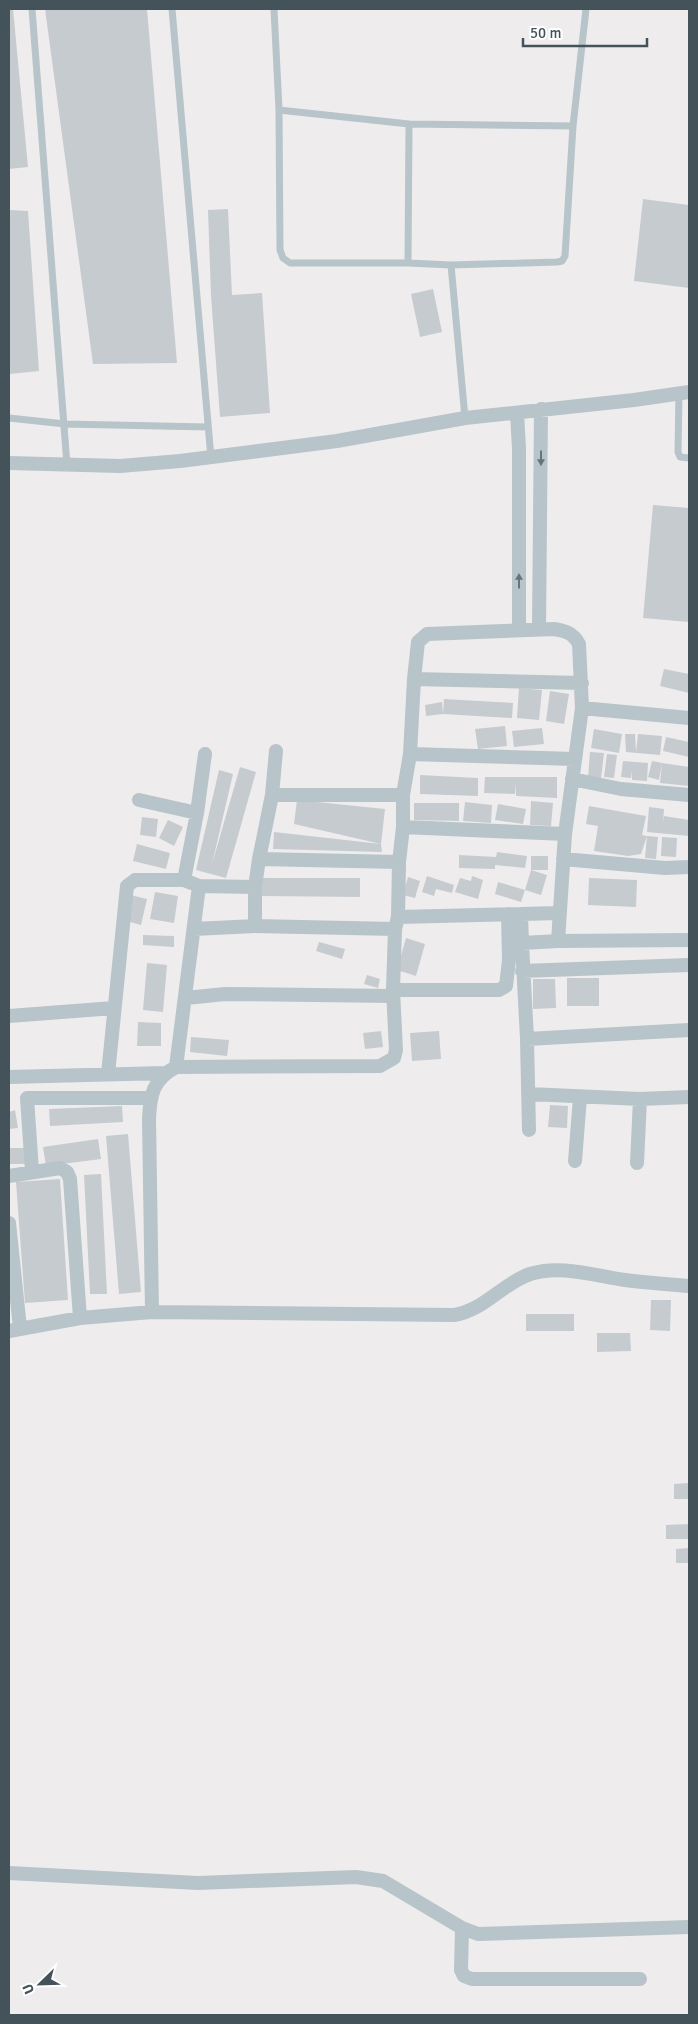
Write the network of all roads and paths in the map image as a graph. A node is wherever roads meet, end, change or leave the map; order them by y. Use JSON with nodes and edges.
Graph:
{"nodes":[{"id":1,"x":32,"y":9,"type":"edge"},
{"id":2,"x":172,"y":9,"type":"edge"},
{"id":3,"x":274,"y":9,"type":"edge"},
{"id":4,"x":586,"y":9,"type":"edge"},
{"id":5,"x":280,"y":110,"type":"junction"},
{"id":6,"x":409,"y":124,"type":"junction"},
{"id":7,"x":573,"y":126,"type":"junction"},
{"id":8,"x":408,"y":262,"type":"junction"},
{"id":9,"x":451,"y":265,"type":"junction"},
{"id":10,"x":684,"y":393,"type":"edge"},
{"id":11,"x":541,"y":409,"type":"junction"},
{"id":12,"x":518,"y":413,"type":"junction"},
{"id":13,"x":9,"y":418,"type":"edge"},
{"id":14,"x":465,"y":418,"type":"junction"},
{"id":15,"x":65,"y":424,"type":"junction"},
{"id":16,"x":208,"y":427,"type":"junction"},
{"id":17,"x":211,"y":458,"type":"junction"},
{"id":18,"x":689,"y":458,"type":"edge"},
{"id":19,"x":9,"y":463,"type":"edge"},
{"id":20,"x":67,"y":466,"type":"junction"},
{"id":21,"x":520,"y":524,"type":"junction"},
{"id":22,"x":541,"y":524,"type":"junction"},
{"id":23,"x":539,"y":629,"type":"junction"},
{"id":24,"x":519,"y":630,"type":"junction"},
{"id":25,"x":414,"y":679,"type":"junction"},
{"id":26,"x":582,"y":682,"type":"junction"},
{"id":27,"x":582,"y":708,"type":"junction"},
{"id":28,"x":689,"y":718,"type":"edge"},
{"id":29,"x":276,"y":751,"type":"dead end"},
{"id":30,"x":205,"y":754,"type":"dead end"},
{"id":31,"x":410,"y":754,"type":"junction"},
{"id":32,"x":575,"y":759,"type":"junction"},
{"id":33,"x":572,"y":778,"type":"junction"},
{"id":34,"x":272,"y":795,"type":"junction"},
{"id":35,"x":403,"y":795,"type":"junction"},
{"id":36,"x":689,"y":795,"type":"edge"},
{"id":37,"x":139,"y":800,"type":"dead end"},
{"id":38,"x":197,"y":813,"type":"junction"},
{"id":39,"x":403,"y":827,"type":"junction"},
{"id":40,"x":565,"y":834,"type":"junction"},
{"id":41,"x":259,"y":858,"type":"junction"},
{"id":42,"x":563,"y":859,"type":"junction"},
{"id":43,"x":398,"y":862,"type":"junction"},
{"id":44,"x":689,"y":867,"type":"edge"},
{"id":45,"x":184,"y":880,"type":"junction"},
{"id":46,"x":199,"y":886,"type":"junction"},
{"id":47,"x":255,"y":887,"type":"junction"},
{"id":48,"x":559,"y":913,"type":"junction"},
{"id":49,"x":514,"y":914,"type":"junction"},
{"id":50,"x":396,"y":923,"type":"junction"},
{"id":51,"x":255,"y":926,"type":"junction"},
{"id":52,"x":194,"y":929,"type":"junction"},
{"id":53,"x":689,"y":940,"type":"edge"},
{"id":54,"x":558,"y":942,"type":"junction"},
{"id":55,"x":515,"y":943,"type":"junction"},
{"id":56,"x":689,"y":966,"type":"edge"},
{"id":57,"x":522,"y":971,"type":"junction"},
{"id":58,"x":393,"y":993,"type":"junction"},
{"id":59,"x":186,"y":998,"type":"junction"},
{"id":60,"x":114,"y":1008,"type":"junction"},
{"id":61,"x":9,"y":1016,"type":"edge"},
{"id":62,"x":689,"y":1030,"type":"edge"},
{"id":63,"x":527,"y":1039,"type":"junction"},
{"id":64,"x":170,"y":1070,"type":"junction"},
{"id":65,"x":108,"y":1074,"type":"junction"},
{"id":66,"x":9,"y":1077,"type":"edge"},
{"id":67,"x":529,"y":1094,"type":"junction"},
{"id":68,"x":580,"y":1097,"type":"junction"},
{"id":69,"x":689,"y":1097,"type":"edge"},
{"id":70,"x":150,"y":1098,"type":"junction"},
{"id":71,"x":640,"y":1099,"type":"junction"},
{"id":72,"x":529,"y":1130,"type":"dead end"},
{"id":73,"x":575,"y":1161,"type":"dead end"},
{"id":74,"x":637,"y":1163,"type":"dead end"},
{"id":75,"x":32,"y":1171,"type":"junction"},
{"id":76,"x":9,"y":1176,"type":"edge"},
{"id":77,"x":9,"y":1224,"type":"edge"},
{"id":78,"x":689,"y":1286,"type":"edge"},
{"id":79,"x":152,"y":1312,"type":"junction"},
{"id":80,"x":80,"y":1318,"type":"junction"},
{"id":81,"x":15,"y":1329,"type":"edge"},
{"id":82,"x":9,"y":1873,"type":"edge"},
{"id":83,"x":689,"y":1927,"type":"edge"},
{"id":84,"x":462,"y":1928,"type":"junction"},
{"id":85,"x":640,"y":1979,"type":"dead end"}],
"edges":[{"from":1,"to":15,"type":"lane"},
{"from":2,"to":16,"type":"lane"},
{"from":3,"to":5,"type":"lane"},
{"from":4,"to":7,"type":"lane"},
{"from":5,"to":6,"type":"lane"},
{"from":5,"to":8,"type":"lane"},
{"from":6,"to":7,"type":"lane"},
{"from":6,"to":8,"type":"lane"},
{"from":7,"to":9,"type":"lane"},
{"from":8,"to":9,"type":"lane"},
{"from":9,"to":14,"type":"lane"},
{"from":10,"to":11,"type":"street"},
{"from":10,"to":18,"type":"lane"},
{"from":11,"to":12,"type":"street"},
{"from":11,"to":22,"type":"street","one_way":true},
{"from":12,"to":14,"type":"street"},
{"from":12,"to":21,"type":"street"},
{"from":13,"to":15,"type":"lane"},
{"from":14,"to":17,"type":"street"},
{"from":15,"to":16,"type":"lane"},
{"from":15,"to":20,"type":"lane"},
{"from":16,"to":17,"type":"lane"},
{"from":17,"to":20,"type":"street"},
{"from":19,"to":20,"type":"street"},
{"from":21,"to":22,"type":"street"},
{"from":24,"to":21,"type":"street","one_way":true},
{"from":22,"to":23,"type":"street"},
{"from":23,"to":24,"type":"street"},
{"from":23,"to":26,"type":"street"},
{"from":24,"to":25,"type":"street"},
{"from":25,"to":26,"type":"street"},
{"from":25,"to":31,"type":"street"},
{"from":26,"to":27,"type":"street"},
{"from":27,"to":28,"type":"street"},
{"from":27,"to":32,"type":"street"},
{"from":29,"to":34,"type":"street"},
{"from":30,"to":38,"type":"street"},
{"from":31,"to":32,"type":"street"},
{"from":31,"to":35,"type":"street"},
{"from":32,"to":33,"type":"street"},
{"from":33,"to":36,"type":"street"},
{"from":33,"to":40,"type":"street"},
{"from":34,"to":35,"type":"street"},
{"from":34,"to":41,"type":"street"},
{"from":35,"to":39,"type":"street"},
{"from":37,"to":38,"type":"street"},
{"from":38,"to":45,"type":"street"},
{"from":39,"to":40,"type":"street"},
{"from":39,"to":43,"type":"street"},
{"from":40,"to":42,"type":"street"},
{"from":41,"to":43,"type":"street"},
{"from":41,"to":47,"type":"street"},
{"from":42,"to":44,"type":"street"},
{"from":42,"to":48,"type":"street"},
{"from":43,"to":50,"type":"street"},
{"from":45,"to":46,"type":"street"},
{"from":45,"to":60,"type":"street"},
{"from":46,"to":47,"type":"street"},
{"from":46,"to":52,"type":"street"},
{"from":47,"to":51,"type":"street"},
{"from":48,"to":49,"type":"street"},
{"from":48,"to":54,"type":"street"},
{"from":49,"to":50,"type":"street"},
{"from":49,"to":55,"type":"street"},
{"from":50,"to":51,"type":"street"},
{"from":50,"to":58,"type":"street"},
{"from":51,"to":52,"type":"street"},
{"from":52,"to":59,"type":"street"},
{"from":53,"to":54,"type":"street"},
{"from":54,"to":55,"type":"street"},
{"from":55,"to":57,"type":"street"},
{"from":55,"to":58,"type":"street"},
{"from":56,"to":57,"type":"street"},
{"from":57,"to":63,"type":"street"},
{"from":58,"to":59,"type":"street"},
{"from":58,"to":64,"type":"street"},
{"from":59,"to":64,"type":"street"},
{"from":60,"to":61,"type":"street"},
{"from":60,"to":65,"type":"street"},
{"from":62,"to":63,"type":"street"},
{"from":63,"to":67,"type":"street"},
{"from":64,"to":65,"type":"street"},
{"from":64,"to":70,"type":"street"},
{"from":65,"to":66,"type":"street"},
{"from":67,"to":68,"type":"street"},
{"from":67,"to":72,"type":"street"},
{"from":68,"to":71,"type":"street"},
{"from":68,"to":73,"type":"street"},
{"from":69,"to":71,"type":"street"},
{"from":70,"to":75,"type":"street"},
{"from":70,"to":79,"type":"street"},
{"from":71,"to":74,"type":"street"},
{"from":75,"to":76,"type":"street"},
{"from":75,"to":80,"type":"street"},
{"from":77,"to":81,"type":"street"},
{"from":78,"to":79,"type":"street"},
{"from":79,"to":80,"type":"street"},
{"from":80,"to":81,"type":"street"},
{"from":82,"to":84,"type":"street"},
{"from":83,"to":84,"type":"street"},
{"from":84,"to":85,"type":"street"}]}
